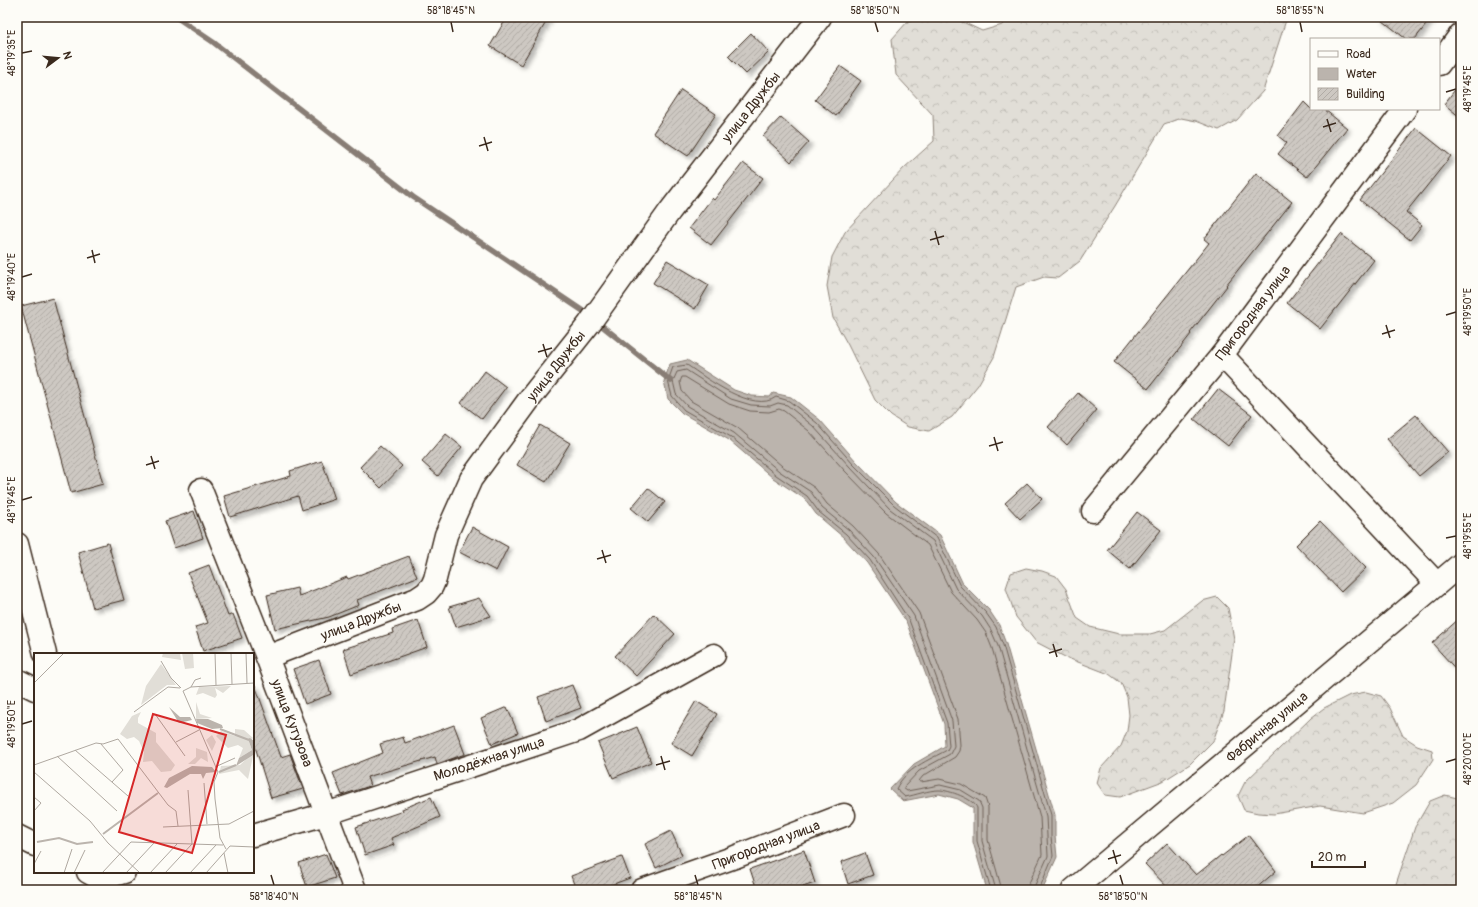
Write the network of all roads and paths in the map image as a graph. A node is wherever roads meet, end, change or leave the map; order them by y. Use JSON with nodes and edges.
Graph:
{"nodes":[{"id":1,"x":820,"y":17,"type":"edge"},
{"id":2,"x":1461,"y":34,"type":"edge"},
{"id":3,"x":1440,"y":63,"type":"edge"},
{"id":4,"x":1404,"y":110,"type":"edge"},
{"id":5,"x":1222,"y":355,"type":"junction"},
{"id":6,"x":201,"y":490,"type":"dead end"},
{"id":7,"x":1093,"y":511,"type":"dead end"},
{"id":8,"x":17,"y":544,"type":"edge"},
{"id":9,"x":1461,"y":564,"type":"edge"},
{"id":10,"x":1437,"y":584,"type":"junction"},
{"id":11,"x":45,"y":653,"type":"edge"},
{"id":12,"x":714,"y":655,"type":"dead end"},
{"id":13,"x":267,"y":657,"type":"junction"},
{"id":14,"x":17,"y":680,"type":"edge"},
{"id":15,"x":34,"y":688,"type":"edge"},
{"id":16,"x":326,"y":814,"type":"junction"},
{"id":17,"x":844,"y":815,"type":"dead end"},
{"id":18,"x":254,"y":835,"type":"edge"},
{"id":19,"x":17,"y":836,"type":"edge"},
{"id":20,"x":34,"y":844,"type":"edge"},
{"id":21,"x":120,"y":873,"type":"edge"},
{"id":22,"x":98,"y":878,"type":"edge"},
{"id":23,"x":354,"y":890,"type":"edge"},
{"id":24,"x":642,"y":890,"type":"edge"},
{"id":25,"x":1073,"y":890,"type":"edge"}],
"edges":[{"from":1,"to":13,"type":"street","name":"улица Дружбы"},
{"from":2,"to":3,"type":"street"},
{"from":4,"to":5,"type":"street","name":"Пригородная улица"},
{"from":5,"to":7,"type":"street","name":"Пригородная улица"},
{"from":5,"to":10,"type":"street"},
{"from":6,"to":13,"type":"street","name":"улица Кутузова"},
{"from":8,"to":11,"type":"street"},
{"from":9,"to":10,"type":"street","name":"Фабричная улица"},
{"from":10,"to":25,"type":"street","name":"Фабричная улица"},
{"from":12,"to":16,"type":"street","name":"Молодёжная улица"},
{"from":13,"to":16,"type":"street","name":"улица Кутузова"},
{"from":14,"to":15,"type":"street"},
{"from":16,"to":18,"type":"street","name":"Молодёжная улица"},
{"from":16,"to":23,"type":"street","name":"улица Кутузова"},
{"from":17,"to":24,"type":"street","name":"Пригородная улица"},
{"from":19,"to":20,"type":"street"},
{"from":21,"to":22,"type":"street"}]}
